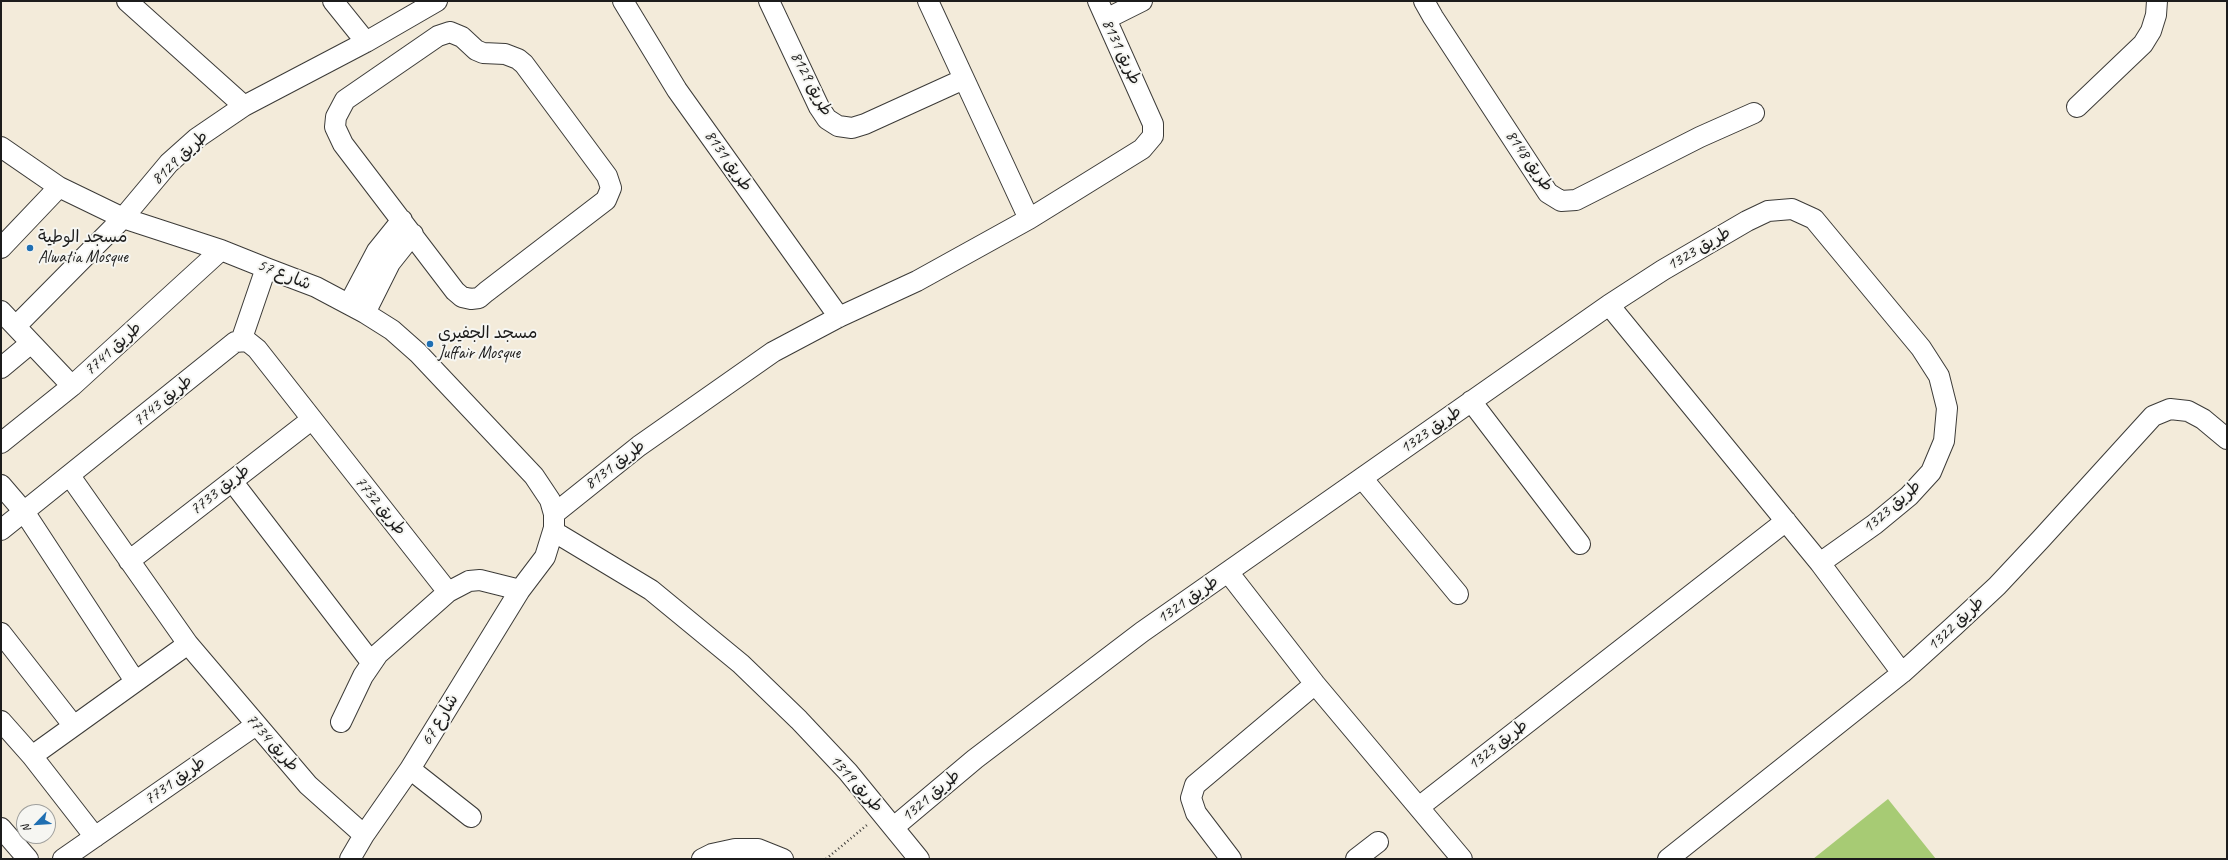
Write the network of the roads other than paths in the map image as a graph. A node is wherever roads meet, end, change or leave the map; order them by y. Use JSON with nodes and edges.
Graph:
{"nodes":[{"id":1,"x":127,"y":1,"type":"edge"},
{"id":2,"x":333,"y":1,"type":"edge"},
{"id":3,"x":436,"y":1,"type":"edge"},
{"id":4,"x":623,"y":1,"type":"edge"},
{"id":5,"x":769,"y":1,"type":"edge"},
{"id":6,"x":928,"y":1,"type":"edge"},
{"id":7,"x":1098,"y":1,"type":"edge"},
{"id":8,"x":1142,"y":1,"type":"edge"},
{"id":9,"x":1424,"y":1,"type":"edge"},
{"id":10,"x":2157,"y":1,"type":"edge"},
{"id":11,"x":1106,"y":20,"type":"junction"},
{"id":12,"x":366,"y":42,"type":"junction"},
{"id":13,"x":964,"y":80,"type":"junction"},
{"id":14,"x":244,"y":106,"type":"junction"},
{"id":15,"x":2077,"y":107,"type":"dead end"},
{"id":16,"x":1754,"y":113,"type":"dead end"},
{"id":17,"x":1,"y":147,"type":"edge"},
{"id":18,"x":59,"y":187,"type":"junction"},
{"id":19,"x":123,"y":218,"type":"junction"},
{"id":20,"x":1029,"y":219,"type":"junction"},
{"id":21,"x":408,"y":227,"type":"junction"},
{"id":22,"x":1,"y":248,"type":"edge"},
{"id":23,"x":221,"y":250,"type":"junction"},
{"id":24,"x":266,"y":268,"type":"junction"},
{"id":25,"x":1608,"y":305,"type":"junction"},
{"id":26,"x":357,"y":308,"type":"junction"},
{"id":27,"x":1,"y":311,"type":"edge"},
{"id":28,"x":839,"y":317,"type":"junction"},
{"id":29,"x":16,"y":326,"type":"junction"},
{"id":30,"x":241,"y":341,"type":"junction"},
{"id":31,"x":31,"y":343,"type":"junction"},
{"id":32,"x":1,"y":368,"type":"edge"},
{"id":33,"x":72,"y":386,"type":"junction"},
{"id":34,"x":1471,"y":401,"type":"junction"},
{"id":35,"x":311,"y":420,"type":"junction"},
{"id":36,"x":2227,"y":439,"type":"edge"},
{"id":37,"x":1,"y":443,"type":"edge"},
{"id":38,"x":524,"y":467,"type":"junction"},
{"id":39,"x":70,"y":476,"type":"junction"},
{"id":40,"x":1362,"y":478,"type":"junction"},
{"id":41,"x":232,"y":481,"type":"junction"},
{"id":42,"x":1,"y":485,"type":"edge"},
{"id":43,"x":25,"y":513,"type":"junction"},
{"id":44,"x":1786,"y":521,"type":"junction"},
{"id":45,"x":553,"y":522,"type":"junction"},
{"id":46,"x":1,"y":530,"type":"edge"},
{"id":47,"x":1580,"y":544,"type":"dead end"},
{"id":48,"x":129,"y":561,"type":"junction"},
{"id":49,"x":1820,"y":562,"type":"junction"},
{"id":50,"x":1228,"y":572,"type":"junction"},
{"id":51,"x":524,"y":585,"type":"junction"},
{"id":52,"x":448,"y":592,"type":"junction"},
{"id":53,"x":1458,"y":594,"type":"dead end"},
{"id":54,"x":3,"y":640,"type":"edge"},
{"id":55,"x":188,"y":644,"type":"junction"},
{"id":56,"x":371,"y":662,"type":"junction"},
{"id":57,"x":1902,"y":673,"type":"junction"},
{"id":58,"x":135,"y":681,"type":"junction"},
{"id":59,"x":1315,"y":684,"type":"junction"},
{"id":60,"x":1,"y":720,"type":"edge"},
{"id":61,"x":342,"y":722,"type":"dead end"},
{"id":62,"x":73,"y":725,"type":"junction"},
{"id":63,"x":256,"y":725,"type":"junction"},
{"id":64,"x":32,"y":756,"type":"junction"},
{"id":65,"x":410,"y":769,"type":"junction"},
{"id":66,"x":1418,"y":807,"type":"junction"},
{"id":67,"x":471,"y":817,"type":"dead end"},
{"id":68,"x":888,"y":819,"type":"junction"},
{"id":69,"x":1,"y":828,"type":"edge"},
{"id":70,"x":364,"y":835,"type":"junction"},
{"id":71,"x":95,"y":838,"type":"junction"},
{"id":72,"x":1378,"y":842,"type":"dead end"},
{"id":73,"x":28,"y":859,"type":"edge"},
{"id":74,"x":63,"y":859,"type":"edge"},
{"id":75,"x":350,"y":859,"type":"edge"},
{"id":76,"x":702,"y":859,"type":"edge"},
{"id":77,"x":783,"y":859,"type":"edge"},
{"id":78,"x":919,"y":859,"type":"edge"},
{"id":79,"x":1231,"y":859,"type":"edge"},
{"id":80,"x":1356,"y":859,"type":"edge"},
{"id":81,"x":1462,"y":859,"type":"edge"},
{"id":82,"x":1668,"y":859,"type":"edge"}],
"edges":[{"from":1,"to":14,"type":"street"},
{"from":2,"to":12,"type":"street"},
{"from":3,"to":12,"type":"street","name":"طريق 8129"},
{"from":4,"to":28,"type":"street","name":"طريق 8131"},
{"from":5,"to":13,"type":"street","name":"طريق 8129"},
{"from":6,"to":13,"type":"street"},
{"from":7,"to":11,"type":"street","name":"طريق 8131"},
{"from":8,"to":11,"type":"street"},
{"from":9,"to":16,"type":"street","name":"طريق 8148"},
{"from":10,"to":15,"type":"street"},
{"from":11,"to":20,"type":"street","name":"طريق 8131"},
{"from":12,"to":14,"type":"street","name":"طريق 8129"},
{"from":13,"to":20,"type":"street"},
{"from":14,"to":19,"type":"street","name":"طريق 8129"},
{"from":17,"to":18,"type":"street","name":"شارع 57"},
{"from":18,"to":19,"type":"street","name":"شارع 57"},
{"from":18,"to":22,"type":"street"},
{"from":19,"to":23,"type":"street","name":"شارع 57"},
{"from":19,"to":29,"type":"street","name":"طريق 8129"},
{"from":20,"to":28,"type":"street","name":"طريق 8131"},
{"from":21,"to":21,"type":"street"},
{"from":21,"to":26,"type":"street"},
{"from":23,"to":24,"type":"street","name":"شارع 57"},
{"from":23,"to":33,"type":"street","name":"طريق 7741"},
{"from":24,"to":26,"type":"street","name":"شارع 57"},
{"from":24,"to":30,"type":"street"},
{"from":25,"to":34,"type":"street","name":"طريق 1323"},
{"from":25,"to":44,"type":"street"},
{"from":25,"to":49,"type":"street","name":"طريق 1323"},
{"from":26,"to":38,"type":"street","name":"شارع 57"},
{"from":27,"to":29,"type":"street"},
{"from":28,"to":45,"type":"street","name":"طريق 8131"},
{"from":29,"to":31,"type":"street"},
{"from":30,"to":35,"type":"street"},
{"from":30,"to":39,"type":"street","name":"طريق 7743"},
{"from":31,"to":32,"type":"street"},
{"from":31,"to":33,"type":"street"},
{"from":33,"to":37,"type":"street","name":"طريق 7741"},
{"from":34,"to":40,"type":"street","name":"طريق 1323"},
{"from":34,"to":47,"type":"street"},
{"from":35,"to":41,"type":"street","name":"طريق 7733"},
{"from":35,"to":52,"type":"street","name":"طريق 7732"},
{"from":36,"to":57,"type":"street","name":"طريق 1322"},
{"from":38,"to":45,"type":"street"},
{"from":38,"to":51,"type":"street","name":"شارع 67"},
{"from":39,"to":43,"type":"street","name":"طريق 7743"},
{"from":39,"to":48,"type":"street","name":"طريق 7734"},
{"from":40,"to":50,"type":"street","name":"طريق 1323"},
{"from":40,"to":53,"type":"street"},
{"from":41,"to":48,"type":"street","name":"طريق 7733"},
{"from":41,"to":56,"type":"street"},
{"from":42,"to":43,"type":"street"},
{"from":43,"to":46,"type":"street","name":"طريق 7743"},
{"from":43,"to":58,"type":"street"},
{"from":44,"to":49,"type":"street"},
{"from":44,"to":66,"type":"street","name":"طريق 1323"},
{"from":45,"to":51,"type":"street","name":"شارع 67"},
{"from":45,"to":68,"type":"street","name":"طريق 1319"},
{"from":48,"to":55,"type":"street","name":"طريق 7734"},
{"from":49,"to":57,"type":"street"},
{"from":50,"to":59,"type":"street","name":"طريق 1321"},
{"from":50,"to":68,"type":"street","name":"طريق 1321"},
{"from":51,"to":52,"type":"street"},
{"from":51,"to":65,"type":"street","name":"شارع 67"},
{"from":52,"to":56,"type":"street"},
{"from":54,"to":62,"type":"street"},
{"from":55,"to":58,"type":"street"},
{"from":55,"to":63,"type":"street","name":"طريق 7734"},
{"from":56,"to":61,"type":"street"},
{"from":57,"to":82,"type":"street","name":"طريق 1322"},
{"from":58,"to":62,"type":"street"},
{"from":59,"to":66,"type":"street","name":"طريق 1321"},
{"from":59,"to":79,"type":"street"},
{"from":60,"to":64,"type":"street"},
{"from":62,"to":64,"type":"street"},
{"from":63,"to":70,"type":"street","name":"طريق 7734"},
{"from":63,"to":71,"type":"street","name":"طريق 7731"},
{"from":64,"to":71,"type":"street"},
{"from":65,"to":67,"type":"street"},
{"from":65,"to":70,"type":"street","name":"شارع 67"},
{"from":66,"to":81,"type":"street","name":"طريق 1321"},
{"from":68,"to":78,"type":"street","name":"طريق 1319"},
{"from":69,"to":73,"type":"street"},
{"from":70,"to":75,"type":"street","name":"شارع 67"},
{"from":71,"to":74,"type":"street","name":"طريق 7731"},
{"from":72,"to":80,"type":"street"},
{"from":76,"to":77,"type":"street"}]}
